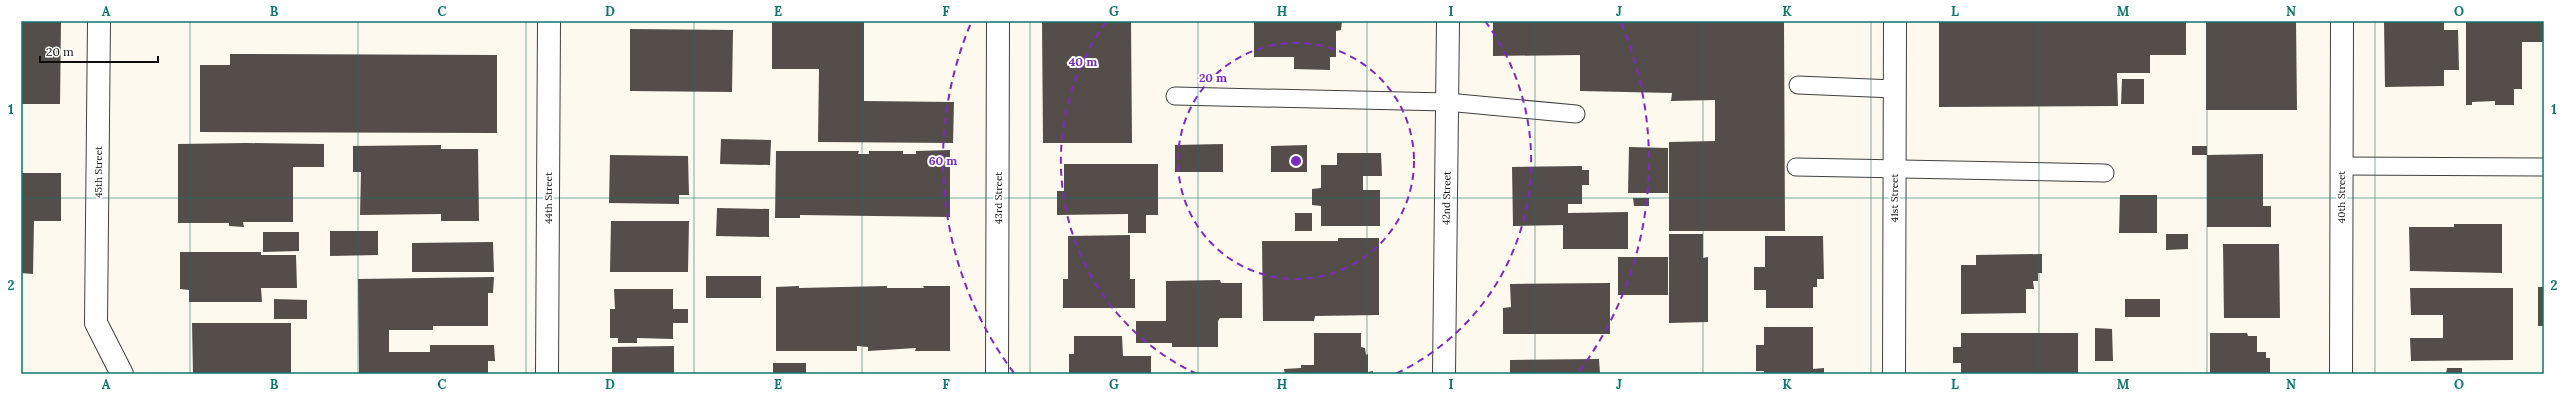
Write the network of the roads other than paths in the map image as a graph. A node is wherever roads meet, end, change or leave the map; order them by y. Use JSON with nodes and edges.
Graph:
{"nodes":[{"id":1,"x":99,"y":21,"type":"edge"},
{"id":2,"x":548,"y":21,"type":"edge"},
{"id":3,"x":998,"y":21,"type":"edge"},
{"id":4,"x":1448,"y":21,"type":"edge"},
{"id":5,"x":1895,"y":21,"type":"edge"},
{"id":6,"x":2342,"y":21,"type":"edge"},
{"id":7,"x":1798,"y":85,"type":"dead end"},
{"id":8,"x":1894,"y":89,"type":"junction"},
{"id":9,"x":1174,"y":96,"type":"dead end"},
{"id":10,"x":1447,"y":102,"type":"junction"},
{"id":11,"x":1576,"y":114,"type":"dead end"},
{"id":12,"x":2341,"y":166,"type":"junction"},
{"id":13,"x":2544,"y":166,"type":"edge"},
{"id":14,"x":1796,"y":167,"type":"dead end"},
{"id":15,"x":1894,"y":168,"type":"junction"},
{"id":16,"x":2105,"y":173,"type":"dead end"},
{"id":17,"x":122,"y":374,"type":"edge"},
{"id":18,"x":547,"y":374,"type":"edge"},
{"id":19,"x":997,"y":374,"type":"edge"},
{"id":20,"x":1444,"y":374,"type":"edge"},
{"id":21,"x":1894,"y":374,"type":"edge"},
{"id":22,"x":2341,"y":374,"type":"edge"}],
"edges":[{"from":1,"to":17,"type":"street","name":"45th Street"},
{"from":2,"to":18,"type":"street","name":"44th Street"},
{"from":3,"to":19,"type":"street","name":"43rd Street"},
{"from":4,"to":10,"type":"street","name":"42nd Street"},
{"from":5,"to":8,"type":"street","name":"41st Street"},
{"from":6,"to":12,"type":"street","name":"40th Street"},
{"from":7,"to":8,"type":"lane"},
{"from":8,"to":15,"type":"street","name":"41st Street"},
{"from":9,"to":10,"type":"lane"},
{"from":10,"to":11,"type":"lane"},
{"from":10,"to":20,"type":"street","name":"42nd Street"},
{"from":12,"to":13,"type":"lane"},
{"from":12,"to":22,"type":"street","name":"40th Street"},
{"from":14,"to":15,"type":"lane"},
{"from":15,"to":16,"type":"lane"},
{"from":15,"to":21,"type":"street","name":"41st Street"}]}
